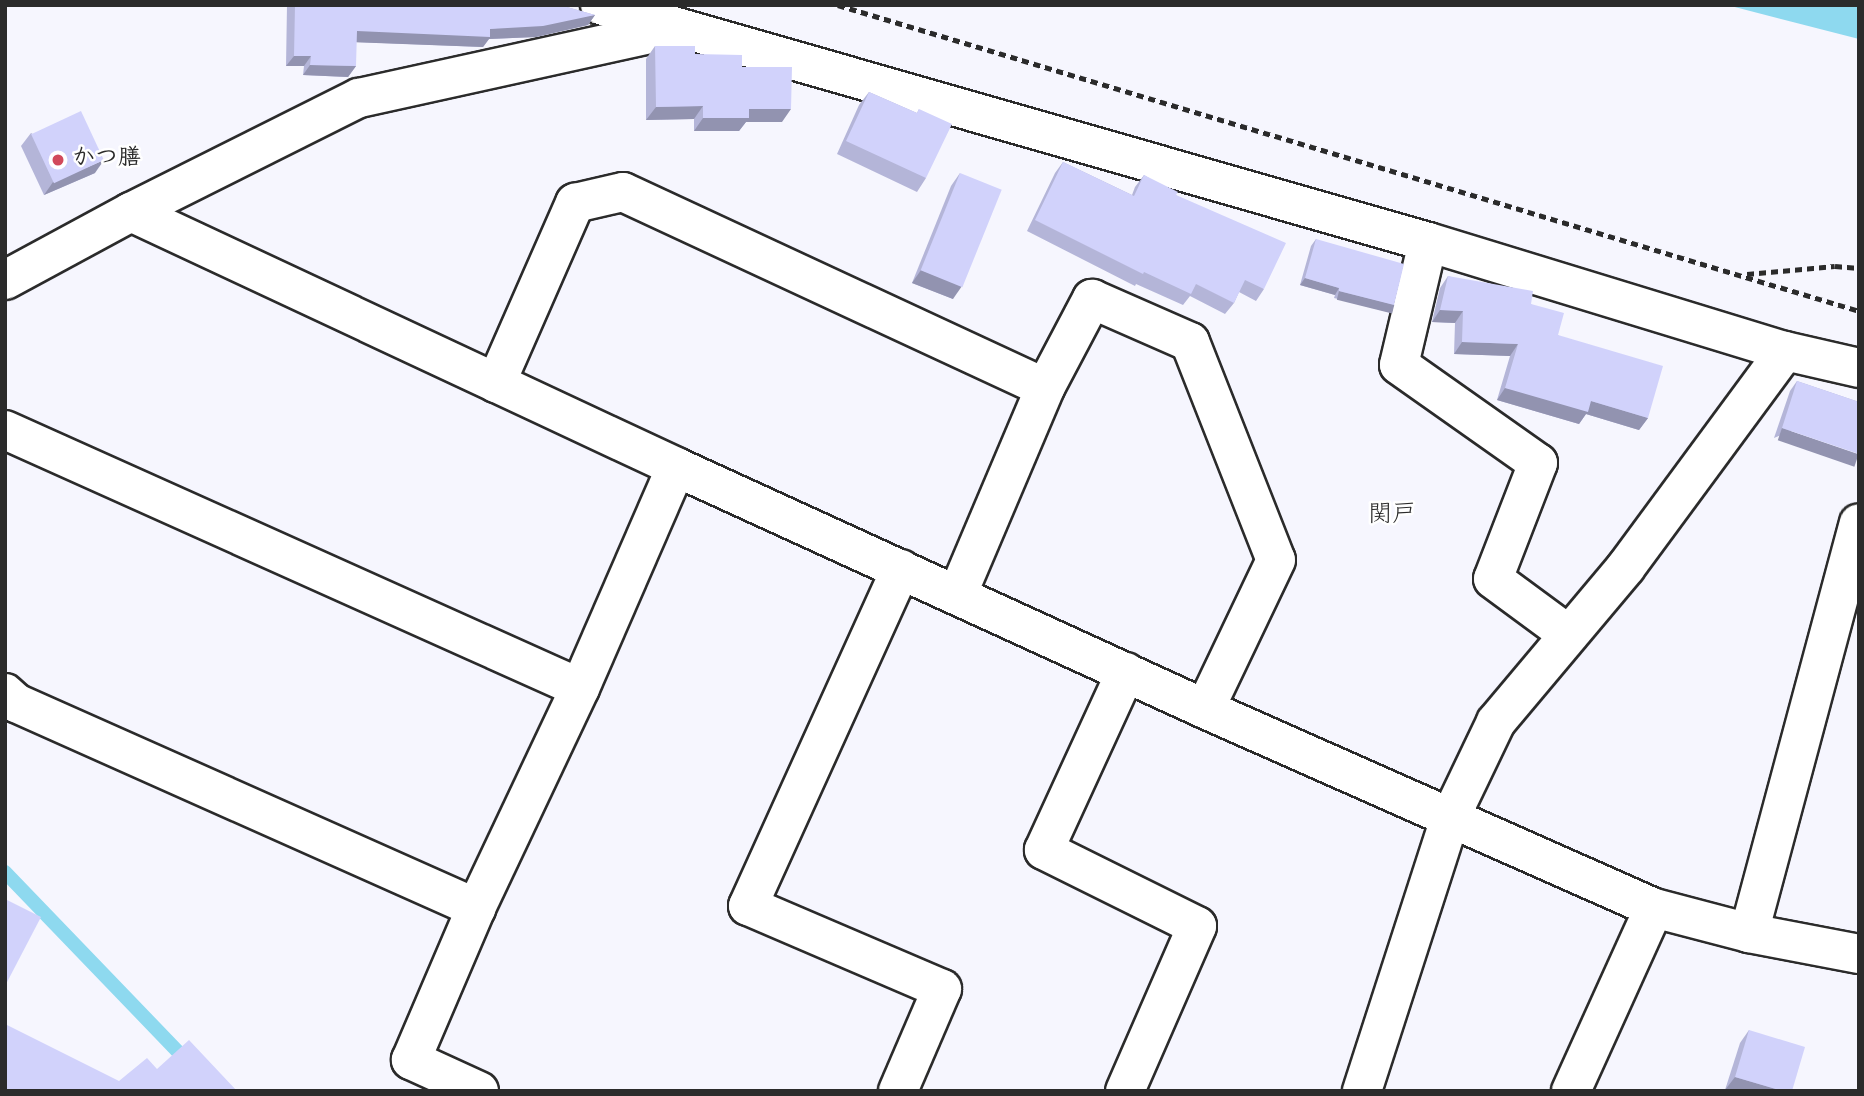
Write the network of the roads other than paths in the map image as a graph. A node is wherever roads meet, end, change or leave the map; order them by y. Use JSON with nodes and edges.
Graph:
{"nodes":[{"id":1,"x":600,"y":5,"type":"edge"},
{"id":2,"x":682,"y":26,"type":"junction"},
{"id":3,"x":131,"y":212,"type":"junction"},
{"id":4,"x":1428,"y":243,"type":"junction"},
{"id":5,"x":5,"y":280,"type":"edge"},
{"id":6,"x":1786,"y":351,"type":"junction"},
{"id":7,"x":1859,"y":368,"type":"edge"},
{"id":8,"x":496,"y":383,"type":"junction"},
{"id":9,"x":1045,"y":388,"type":"junction"},
{"id":10,"x":5,"y":430,"type":"edge"},
{"id":11,"x":676,"y":467,"type":"junction"},
{"id":12,"x":1859,"y":523,"type":"edge"},
{"id":13,"x":889,"y":563,"type":"junction"},
{"id":14,"x":957,"y":595,"type":"junction"},
{"id":15,"x":1569,"y":635,"type":"junction"},
{"id":16,"x":1126,"y":672,"type":"junction"},
{"id":17,"x":580,"y":688,"type":"junction"},
{"id":18,"x":5,"y":693,"type":"edge"},
{"id":19,"x":1205,"y":709,"type":"junction"},
{"id":20,"x":1451,"y":816,"type":"junction"},
{"id":21,"x":476,"y":908,"type":"junction"},
{"id":22,"x":1654,"y":908,"type":"junction"},
{"id":23,"x":1749,"y":933,"type":"junction"},
{"id":24,"x":1859,"y":954,"type":"edge"},
{"id":25,"x":1373,"y":1088,"type":"edge"},
{"id":26,"x":479,"y":1091,"type":"edge"},
{"id":27,"x":898,"y":1091,"type":"edge"},
{"id":28,"x":1125,"y":1091,"type":"edge"},
{"id":29,"x":1571,"y":1091,"type":"edge"}],
"edges":[{"from":1,"to":2,"type":"street"},
{"from":2,"to":3,"type":"street"},
{"from":2,"to":4,"type":"street"},
{"from":3,"to":5,"type":"street"},
{"from":3,"to":8,"type":"street"},
{"from":4,"to":6,"type":"street"},
{"from":4,"to":15,"type":"street"},
{"from":6,"to":7,"type":"street"},
{"from":6,"to":15,"type":"street"},
{"from":8,"to":9,"type":"street"},
{"from":8,"to":11,"type":"street"},
{"from":9,"to":14,"type":"street"},
{"from":9,"to":19,"type":"street"},
{"from":10,"to":17,"type":"street"},
{"from":11,"to":13,"type":"street"},
{"from":11,"to":17,"type":"street"},
{"from":12,"to":23,"type":"street"},
{"from":13,"to":14,"type":"street"},
{"from":13,"to":27,"type":"street"},
{"from":14,"to":16,"type":"street"},
{"from":15,"to":20,"type":"street"},
{"from":16,"to":19,"type":"street"},
{"from":16,"to":28,"type":"street"},
{"from":17,"to":21,"type":"street"},
{"from":18,"to":21,"type":"street"},
{"from":19,"to":20,"type":"street"},
{"from":20,"to":22,"type":"street"},
{"from":20,"to":25,"type":"street"},
{"from":21,"to":26,"type":"street"},
{"from":22,"to":23,"type":"street"},
{"from":22,"to":29,"type":"street"},
{"from":23,"to":24,"type":"street"}]}
